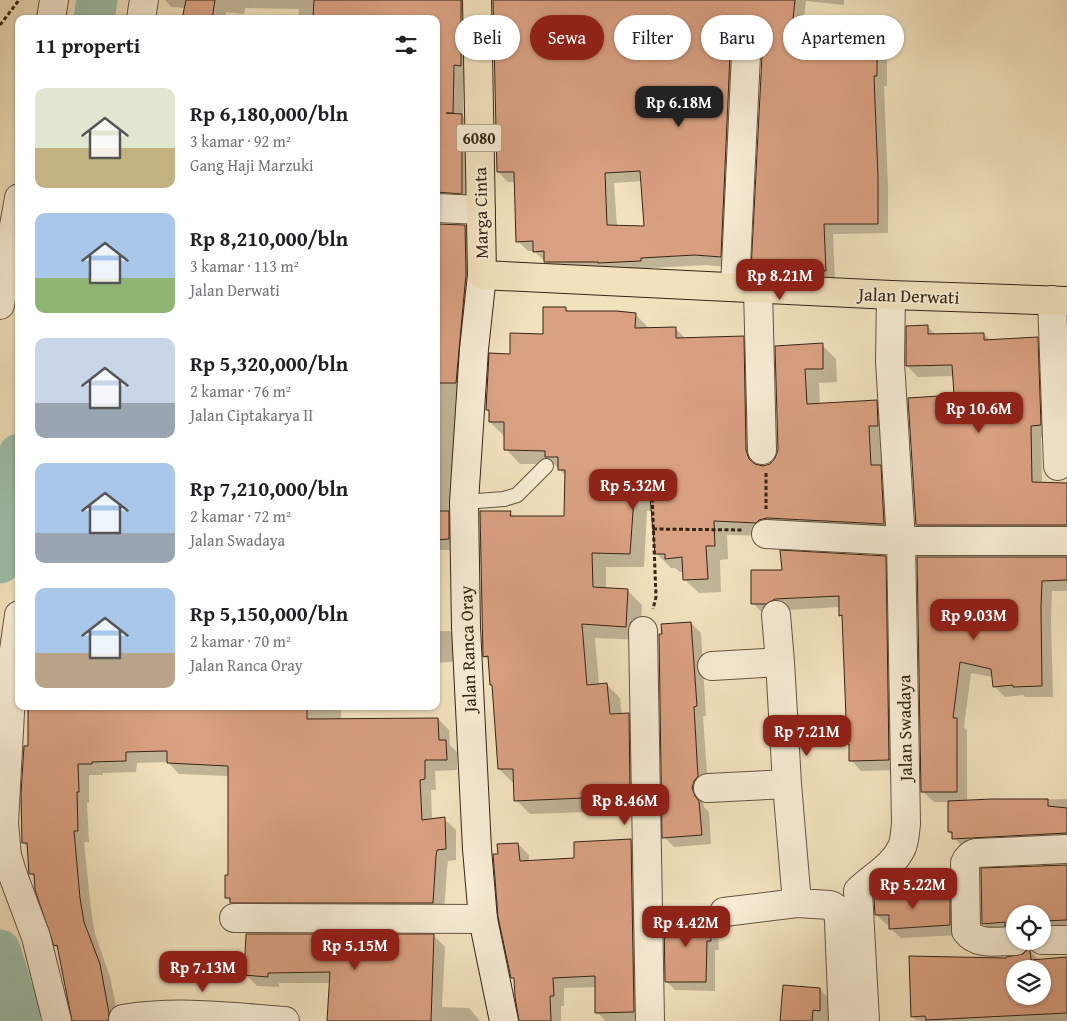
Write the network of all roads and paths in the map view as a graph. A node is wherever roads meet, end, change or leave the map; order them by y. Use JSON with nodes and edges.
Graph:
{"nodes":[{"id":1,"x":19,"y":0,"type":"edge"},
{"id":2,"x":54,"y":0,"type":"edge"},
{"id":3,"x":144,"y":0,"type":"edge"},
{"id":4,"x":477,"y":0,"type":"edge"},
{"id":5,"x":51,"y":15,"type":"edge"},
{"id":6,"x":142,"y":15,"type":"edge"},
{"id":7,"x":0,"y":25,"type":"edge"},
{"id":8,"x":746,"y":60,"type":"edge"},
{"id":9,"x":440,"y":208,"type":"edge"},
{"id":10,"x":481,"y":210,"type":"junction"},
{"id":11,"x":15,"y":221,"type":"edge"},
{"id":12,"x":482,"y":275,"type":"junction"},
{"id":13,"x":746,"y":288,"type":"junction"},
{"id":14,"x":891,"y":295,"type":"junction"},
{"id":15,"x":1059,"y":300,"type":"edge"},
{"id":16,"x":0,"y":305,"type":"edge"},
{"id":17,"x":762,"y":450,"type":"joint"},
{"id":18,"x":546,"y":466,"type":"dead end"},
{"id":19,"x":1058,"y":466,"type":"dead end"},
{"id":20,"x":652,"y":492,"type":"dead end"},
{"id":21,"x":464,"y":502,"type":"junction"},
{"id":22,"x":653,"y":529,"type":"junction"},
{"id":23,"x":766,"y":534,"type":"junction"},
{"id":24,"x":901,"y":541,"type":"junction"},
{"id":25,"x":1067,"y":541,"type":"edge"},
{"id":26,"x":776,"y":615,"type":"dead end"},
{"id":27,"x":643,"y":631,"type":"joint"},
{"id":28,"x":15,"y":643,"type":"edge"},
{"id":29,"x":780,"y":662,"type":"junction"},
{"id":30,"x":712,"y":666,"type":"dead end"},
{"id":31,"x":787,"y":784,"type":"junction"},
{"id":32,"x":708,"y":788,"type":"dead end"},
{"id":33,"x":1067,"y":849,"type":"edge"},
{"id":34,"x":797,"y":903,"type":"junction"},
{"id":35,"x":724,"y":912,"type":"dead end"},
{"id":36,"x":234,"y":918,"type":"dead end"},
{"id":37,"x":483,"y":919,"type":"junction"},
{"id":38,"x":1051,"y":940,"type":"edge"},
{"id":39,"x":1067,"y":940,"type":"edge"},
{"id":40,"x":1006,"y":941,"type":"edge"},
{"id":41,"x":123,"y":1019,"type":"dead end"},
{"id":42,"x":57,"y":1021,"type":"edge"},
{"id":43,"x":285,"y":1021,"type":"edge"},
{"id":44,"x":504,"y":1021,"type":"edge"},
{"id":45,"x":650,"y":1021,"type":"edge"},
{"id":46,"x":843,"y":1021,"type":"edge"},
{"id":47,"x":865,"y":1021,"type":"edge"}],
"edges":[{"from":1,"to":7,"type":"path"},
{"from":2,"to":5,"type":"street"},
{"from":3,"to":6,"type":"street"},
{"from":4,"to":10,"type":"main road","name":"Marga Cinta","number":"6080"},
{"from":8,"to":13,"type":"street"},
{"from":9,"to":10,"type":"street"},
{"from":10,"to":12,"type":"main road","name":"Marga Cinta","number":"6080"},
{"from":11,"to":16,"type":"street"},
{"from":12,"to":13,"type":"main road","name":"Jalan Derwati"},
{"from":12,"to":21,"type":"street","name":"Jalan Ranca Oray"},
{"from":13,"to":14,"type":"main road","name":"Jalan Derwati"},
{"from":13,"to":17,"type":"street"},
{"from":14,"to":15,"type":"main road","name":"Jalan Derwati"},
{"from":14,"to":24,"type":"street","name":"Jalan Swadaya"},
{"from":15,"to":19,"type":"street"},
{"from":17,"to":23,"type":"path"},
{"from":18,"to":21,"type":"lane"},
{"from":20,"to":22,"type":"path"},
{"from":21,"to":37,"type":"street","name":"Jalan Ranca Oray"},
{"from":22,"to":23,"type":"path"},
{"from":22,"to":27,"type":"path"},
{"from":23,"to":24,"type":"street"},
{"from":24,"to":25,"type":"street"},
{"from":24,"to":47,"type":"street","name":"Jalan Swadaya"},
{"from":26,"to":29,"type":"street"},
{"from":27,"to":45,"type":"street"},
{"from":28,"to":42,"type":"street"},
{"from":29,"to":30,"type":"street"},
{"from":29,"to":31,"type":"street"},
{"from":31,"to":32,"type":"street"},
{"from":31,"to":34,"type":"street"},
{"from":33,"to":40,"type":"street"},
{"from":34,"to":35,"type":"street"},
{"from":34,"to":46,"type":"street"},
{"from":36,"to":37,"type":"street"},
{"from":37,"to":44,"type":"street","name":"Jalan Ranca Oray"},
{"from":38,"to":39,"type":"street"},
{"from":41,"to":43,"type":"street"}]}
